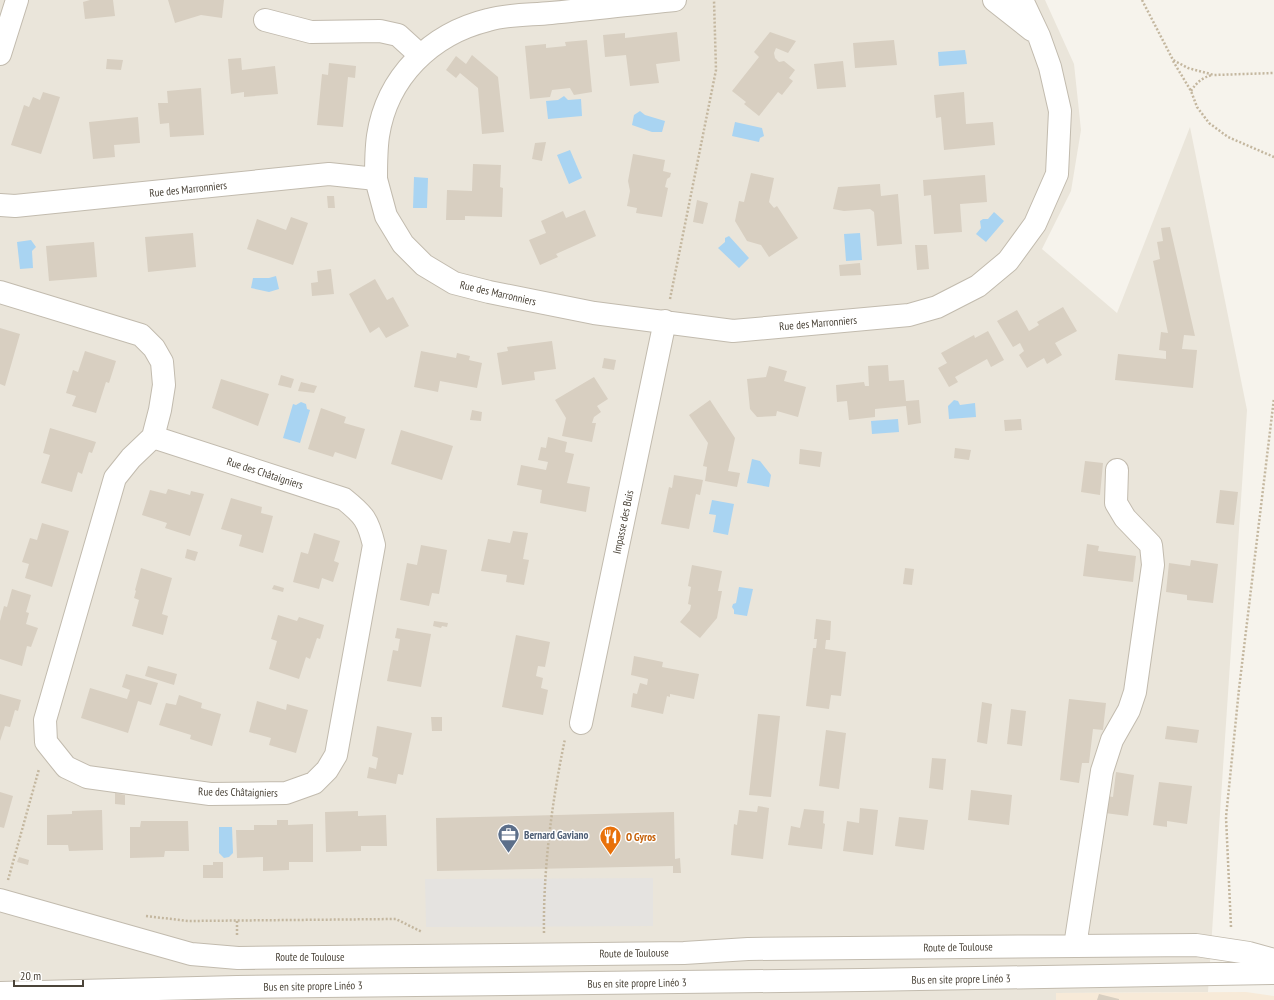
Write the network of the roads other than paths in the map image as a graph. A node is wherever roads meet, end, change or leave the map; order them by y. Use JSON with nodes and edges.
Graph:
{"nodes":[{"id":1,"x":17,"y":0,"type":"edge"},
{"id":2,"x":675,"y":0,"type":"edge"},
{"id":3,"x":994,"y":0,"type":"edge"},
{"id":4,"x":1022,"y":0,"type":"edge"},
{"id":5,"x":265,"y":20,"type":"dead end"},
{"id":6,"x":1039,"y":36,"type":"junction"},
{"id":7,"x":0,"y":54,"type":"edge"},
{"id":8,"x":420,"y":55,"type":"junction"},
{"id":9,"x":376,"y":179,"type":"junction"},
{"id":10,"x":0,"y":205,"type":"edge"},
{"id":11,"x":0,"y":292,"type":"edge"},
{"id":12,"x":665,"y":322,"type":"junction"},
{"id":13,"x":153,"y":437,"type":"junction"},
{"id":14,"x":1117,"y":470,"type":"dead end"},
{"id":15,"x":581,"y":723,"type":"road end"},
{"id":16,"x":4,"y":890,"type":"edge"},
{"id":17,"x":1075,"y":946,"type":"junction"},
{"id":18,"x":1274,"y":960,"type":"edge"},
{"id":19,"x":1274,"y":973,"type":"edge"},
{"id":20,"x":0,"y":993,"type":"edge"}],
"edges":[{"from":1,"to":7,"type":"street"},
{"from":2,"to":8,"type":"street","name":"Rue des Marronniers"},
{"from":3,"to":6,"type":"street"},
{"from":4,"to":6,"type":"street","name":"Rue des Marronniers"},
{"from":5,"to":8,"type":"street"},
{"from":6,"to":12,"type":"street","name":"Rue des Marronniers"},
{"from":8,"to":9,"type":"street","name":"Rue des Marronniers"},
{"from":9,"to":10,"type":"street","name":"Rue des Marronniers"},
{"from":9,"to":12,"type":"street","name":"Rue des Marronniers"},
{"from":11,"to":13,"type":"street"},
{"from":12,"to":15,"type":"street","name":"Impasse des Buis"},
{"from":13,"to":13,"type":"street","name":"Rue des Châtaigniers"},
{"from":14,"to":17,"type":"street"},
{"from":16,"to":17,"type":"street","name":"Route de Toulouse"},
{"from":17,"to":18,"type":"street","name":"Route de Toulouse"},
{"from":19,"to":20,"type":"street","name":"Bus en site propre Linéo 3"}]}
